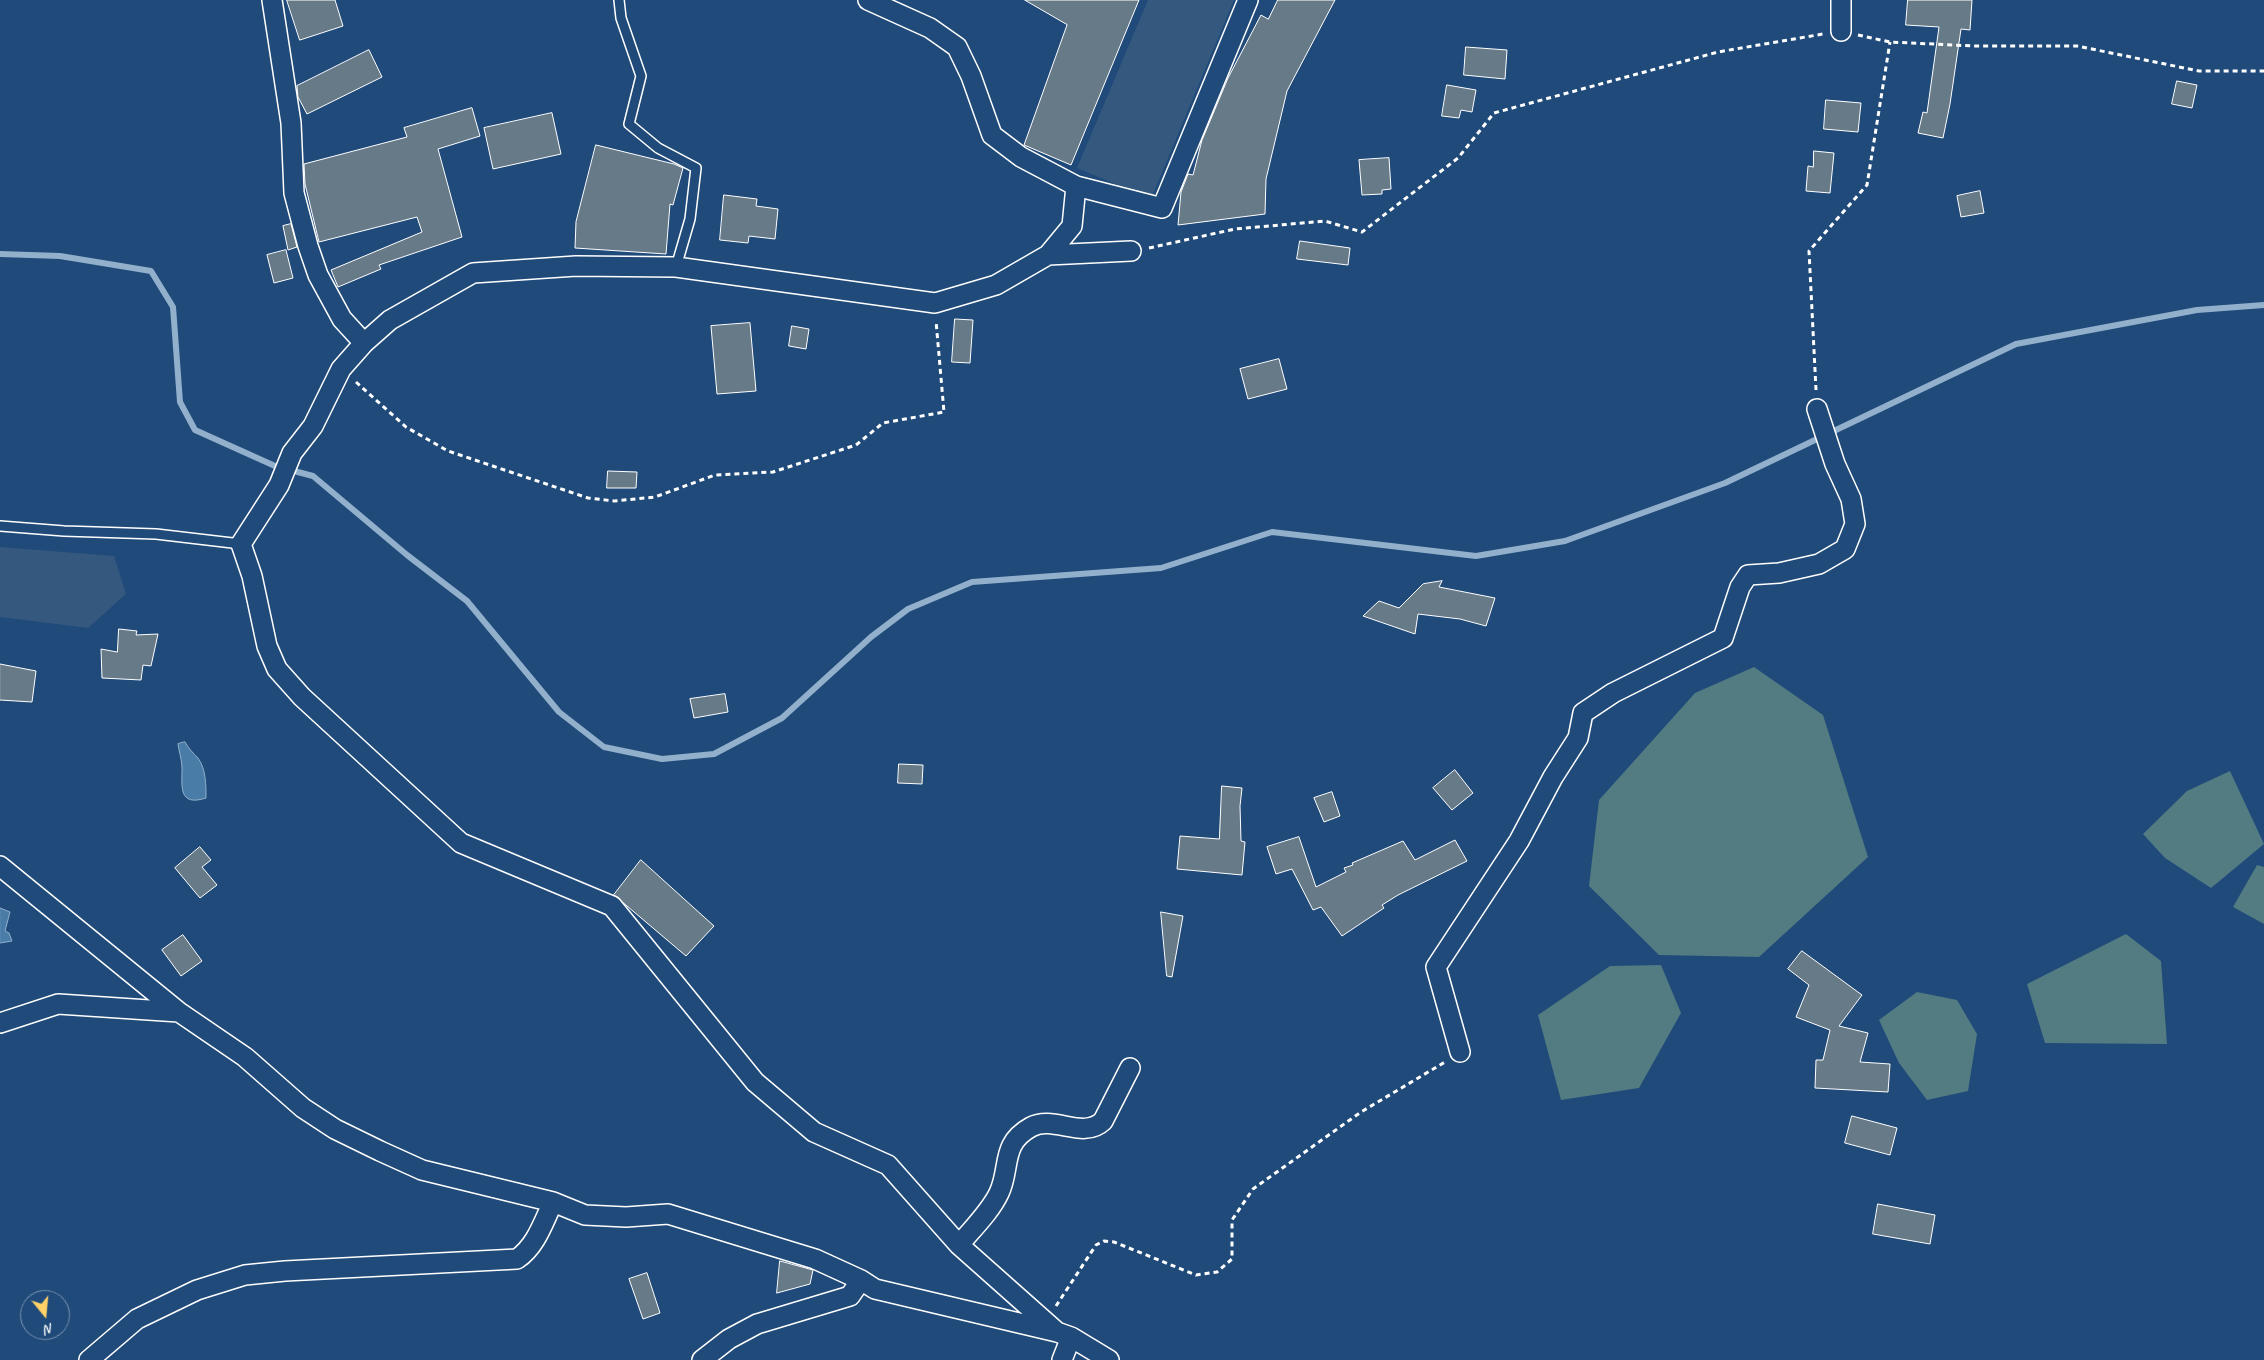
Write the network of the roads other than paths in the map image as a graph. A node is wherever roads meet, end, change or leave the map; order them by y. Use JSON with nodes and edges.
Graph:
{"nodes":[{"id":1,"x":272,"y":0,"type":"edge"},
{"id":2,"x":619,"y":0,"type":"edge"},
{"id":3,"x":868,"y":0,"type":"edge"},
{"id":4,"x":1248,"y":0,"type":"edge"},
{"id":5,"x":1841,"y":0,"type":"edge"},
{"id":6,"x":1841,"y":31,"type":"road end"},
{"id":7,"x":1076,"y":186,"type":"junction"},
{"id":8,"x":1131,"y":251,"type":"road end"},
{"id":9,"x":1048,"y":255,"type":"junction"},
{"id":10,"x":676,"y":267,"type":"junction"},
{"id":11,"x":364,"y":343,"type":"junction"},
{"id":12,"x":1817,"y":409,"type":"road end"},
{"id":13,"x":0,"y":526,"type":"edge"},
{"id":14,"x":241,"y":544,"type":"junction"},
{"id":15,"x":4,"y":875,"type":"edge"},
{"id":16,"x":179,"y":1012,"type":"junction"},
{"id":17,"x":0,"y":1023,"type":"edge"},
{"id":18,"x":1460,"y":1052,"type":"road end"},
{"id":19,"x":1130,"y":1068,"type":"dead end"},
{"id":20,"x":553,"y":1202,"type":"junction"},
{"id":21,"x":959,"y":1244,"type":"junction"},
{"id":22,"x":861,"y":1280,"type":"junction"},
{"id":23,"x":1058,"y":1330,"type":"junction"},
{"id":24,"x":89,"y":1360,"type":"edge"},
{"id":25,"x":702,"y":1360,"type":"edge"},
{"id":26,"x":1062,"y":1360,"type":"edge"},
{"id":27,"x":1109,"y":1360,"type":"edge"}],
"edges":[{"from":1,"to":11,"type":"street"},
{"from":2,"to":10,"type":"lane"},
{"from":3,"to":7,"type":"street"},
{"from":4,"to":7,"type":"street"},
{"from":5,"to":6,"type":"street"},
{"from":7,"to":9,"type":"street"},
{"from":8,"to":9,"type":"street"},
{"from":9,"to":10,"type":"street"},
{"from":10,"to":11,"type":"street"},
{"from":11,"to":14,"type":"street"},
{"from":12,"to":18,"type":"street"},
{"from":13,"to":14,"type":"lane"},
{"from":14,"to":21,"type":"street"},
{"from":15,"to":16,"type":"street"},
{"from":16,"to":17,"type":"street"},
{"from":16,"to":20,"type":"street"},
{"from":19,"to":21,"type":"street"},
{"from":20,"to":22,"type":"street"},
{"from":20,"to":24,"type":"street"},
{"from":21,"to":23,"type":"street"},
{"from":22,"to":23,"type":"street"},
{"from":22,"to":25,"type":"street"},
{"from":23,"to":26,"type":"street"},
{"from":23,"to":27,"type":"street"}]}
